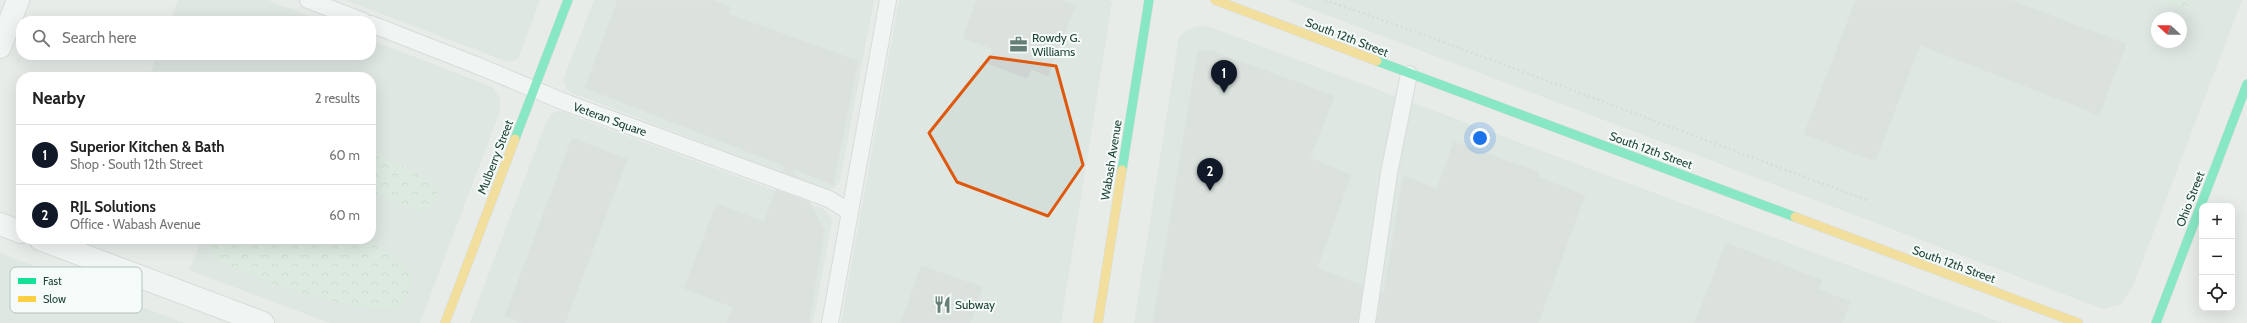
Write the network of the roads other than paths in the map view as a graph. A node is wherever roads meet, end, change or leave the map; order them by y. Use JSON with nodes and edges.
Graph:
{"nodes":[{"id":1,"x":18,"y":0,"type":"edge"},
{"id":2,"x":308,"y":0,"type":"edge"},
{"id":3,"x":568,"y":0,"type":"edge"},
{"id":4,"x":888,"y":0,"type":"edge"},
{"id":5,"x":1149,"y":0,"type":"edge"},
{"id":6,"x":1215,"y":0,"type":"edge"},
{"id":7,"x":350,"y":16,"type":"edge"},
{"id":8,"x":376,"y":26,"type":"edge"},
{"id":9,"x":0,"y":47,"type":"edge"},
{"id":10,"x":1409,"y":74,"type":"junction"},
{"id":11,"x":2247,"y":84,"type":"edge"},
{"id":12,"x":534,"y":89,"type":"junction"},
{"id":13,"x":850,"y":212,"type":"junction"},
{"id":14,"x":0,"y":224,"type":"edge"},
{"id":15,"x":16,"y":230,"type":"edge"},
{"id":16,"x":53,"y":244,"type":"edge"},
{"id":17,"x":114,"y":267,"type":"edge"},
{"id":18,"x":142,"y":277,"type":"edge"},
{"id":19,"x":263,"y":323,"type":"edge"},
{"id":20,"x":444,"y":323,"type":"edge"},
{"id":21,"x":830,"y":323,"type":"edge"},
{"id":22,"x":1098,"y":323,"type":"edge"},
{"id":23,"x":1367,"y":323,"type":"edge"},
{"id":24,"x":2078,"y":323,"type":"edge"},
{"id":25,"x":2156,"y":323,"type":"edge"}],
"edges":[{"from":1,"to":9,"type":"street"},
{"from":2,"to":7,"type":"lane"},
{"from":3,"to":12,"type":"street","name":"Mulberry Street"},
{"from":4,"to":13,"type":"lane"},
{"from":5,"to":22,"type":"street","name":"Wabash Avenue"},
{"from":6,"to":10,"type":"street","name":"South 12th Street"},
{"from":8,"to":12,"type":"lane","name":"Veteran Square"},
{"from":10,"to":23,"type":"lane"},
{"from":10,"to":24,"type":"street","name":"South 12th Street"},
{"from":11,"to":25,"type":"street","name":"Ohio Street"},
{"from":12,"to":13,"type":"lane","name":"Veteran Square"},
{"from":12,"to":20,"type":"street","name":"Mulberry Street"},
{"from":13,"to":21,"type":"lane"},
{"from":14,"to":15,"type":"street"},
{"from":16,"to":17,"type":"street"},
{"from":18,"to":19,"type":"street"}]}
